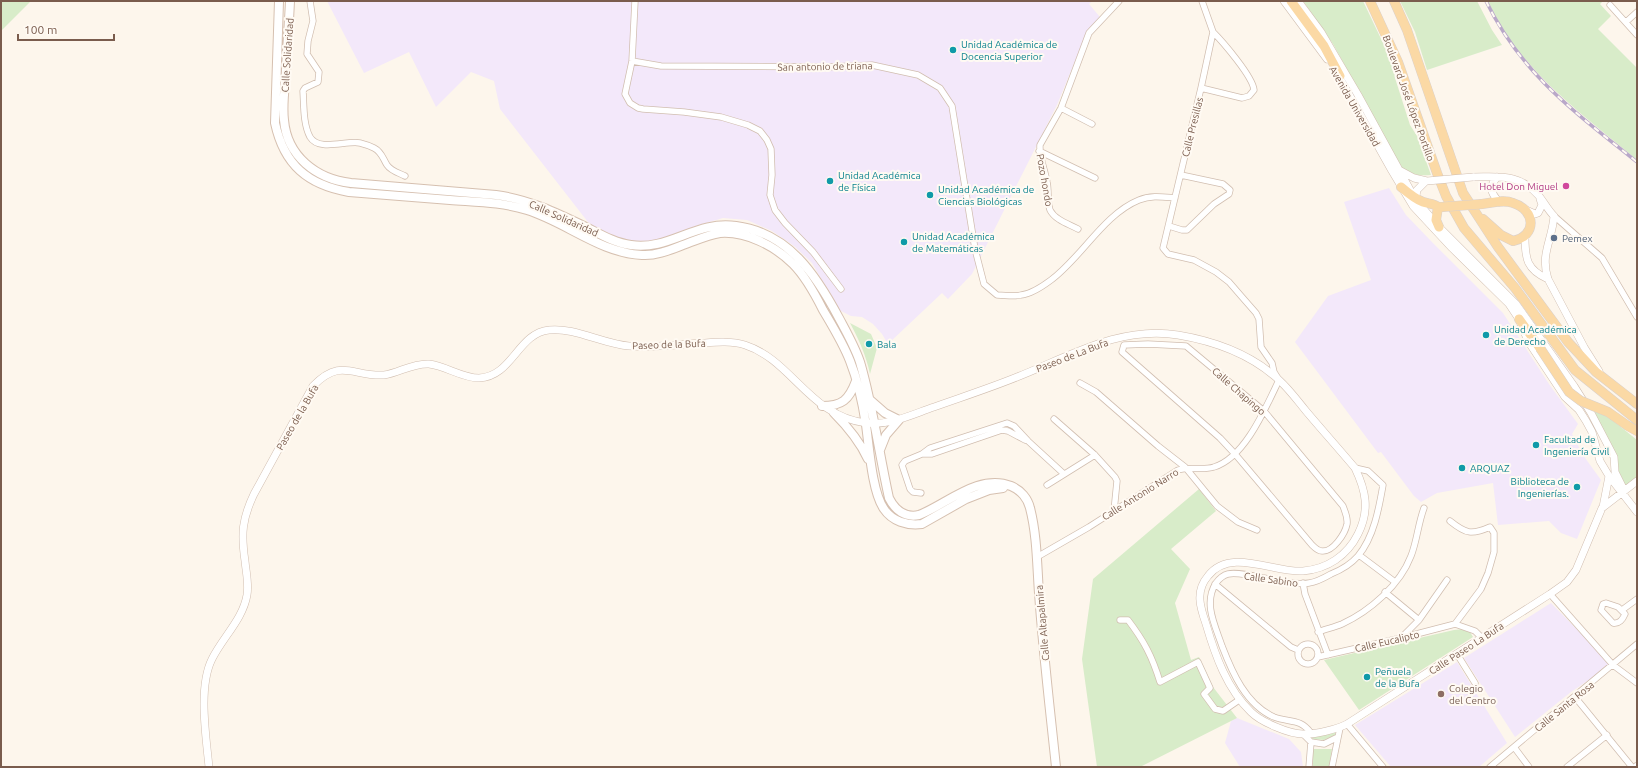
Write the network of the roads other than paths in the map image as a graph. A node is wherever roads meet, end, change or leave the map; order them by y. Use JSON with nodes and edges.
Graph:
{"nodes":[{"id":1,"x":279,"y":1,"type":"edge"},
{"id":2,"x":290,"y":1,"type":"edge"},
{"id":3,"x":310,"y":1,"type":"edge"},
{"id":4,"x":635,"y":1,"type":"edge"},
{"id":5,"x":1119,"y":1,"type":"edge"},
{"id":6,"x":1202,"y":1,"type":"edge"},
{"id":7,"x":1284,"y":1,"type":"edge"},
{"id":8,"x":1291,"y":1,"type":"edge"},
{"id":9,"x":1298,"y":1,"type":"edge"},
{"id":10,"x":1370,"y":1,"type":"edge"},
{"id":11,"x":1394,"y":1,"type":"edge"},
{"id":12,"x":1610,"y":5,"type":"dead end"},
{"id":13,"x":1637,"y":12,"type":"edge"},
{"id":14,"x":1626,"y":22,"type":"junction"},
{"id":15,"x":1213,"y":32,"type":"junction"},
{"id":16,"x":1637,"y":35,"type":"edge"},
{"id":17,"x":632,"y":61,"type":"junction"},
{"id":18,"x":1340,"y":76,"type":"junction"},
{"id":19,"x":1201,"y":88,"type":"junction"},
{"id":20,"x":1061,"y":108,"type":"junction"},
{"id":21,"x":1092,"y":124,"type":"dead end"},
{"id":22,"x":1040,"y":151,"type":"junction"},
{"id":23,"x":1397,"y":168,"type":"junction"},
{"id":24,"x":1181,"y":175,"type":"junction"},
{"id":25,"x":405,"y":176,"type":"dead end"},
{"id":26,"x":1497,"y":177,"type":"junction"},
{"id":27,"x":1095,"y":178,"type":"dead end"},
{"id":28,"x":1426,"y":181,"type":"junction"},
{"id":29,"x":1401,"y":187,"type":"joint"},
{"id":30,"x":1539,"y":196,"type":"junction"},
{"id":31,"x":1175,"y":198,"type":"junction"},
{"id":32,"x":1414,"y":202,"type":"junction"},
{"id":33,"x":1499,"y":202,"type":"junction"},
{"id":34,"x":1440,"y":207,"type":"junction"},
{"id":35,"x":1526,"y":210,"type":"junction"},
{"id":36,"x":1422,"y":212,"type":"junction"},
{"id":37,"x":1474,"y":212,"type":"junction"},
{"id":38,"x":1554,"y":216,"type":"junction"},
{"id":39,"x":1169,"y":226,"type":"junction"},
{"id":40,"x":1439,"y":227,"type":"junction"},
{"id":41,"x":1078,"y":229,"type":"dead end"},
{"id":42,"x":1525,"y":237,"type":"junction"},
{"id":43,"x":1548,"y":279,"type":"junction"},
{"id":44,"x":841,"y":289,"type":"dead end"},
{"id":45,"x":1637,"y":317,"type":"edge"},
{"id":46,"x":1519,"y":319,"type":"junction"},
{"id":47,"x":1602,"y":376,"type":"junction"},
{"id":48,"x":1279,"y":380,"type":"junction"},
{"id":49,"x":856,"y":381,"type":"junction"},
{"id":50,"x":1080,"y":383,"type":"dead end"},
{"id":51,"x":869,"y":399,"type":"junction"},
{"id":52,"x":1637,"y":404,"type":"edge"},
{"id":53,"x":822,"y":406,"type":"junction"},
{"id":54,"x":1264,"y":411,"type":"junction"},
{"id":55,"x":834,"y":413,"type":"junction"},
{"id":56,"x":1054,"y":419,"type":"dead end"},
{"id":57,"x":899,"y":420,"type":"junction"},
{"id":58,"x":1637,"y":420,"type":"edge"},
{"id":59,"x":887,"y":422,"type":"joint"},
{"id":60,"x":870,"y":423,"type":"junction"},
{"id":61,"x":1637,"y":431,"type":"edge"},
{"id":62,"x":1592,"y":432,"type":"junction"},
{"id":63,"x":1602,"y":433,"type":"junction"},
{"id":64,"x":879,"y":452,"type":"junction"},
{"id":65,"x":1235,"y":454,"type":"junction"},
{"id":66,"x":1095,"y":455,"type":"junction"},
{"id":67,"x":871,"y":464,"type":"junction"},
{"id":68,"x":1185,"y":467,"type":"junction"},
{"id":69,"x":1356,"y":468,"type":"junction"},
{"id":70,"x":1064,"y":474,"type":"junction"},
{"id":71,"x":1609,"y":476,"type":"junction"},
{"id":72,"x":1637,"y":481,"type":"edge"},
{"id":73,"x":1048,"y":485,"type":"dead end"},
{"id":74,"x":1011,"y":486,"type":"junction"},
{"id":75,"x":1623,"y":492,"type":"junction"},
{"id":76,"x":921,"y":493,"type":"dead end"},
{"id":77,"x":1424,"y":508,"type":"dead end"},
{"id":78,"x":1602,"y":508,"type":"junction"},
{"id":79,"x":1637,"y":508,"type":"edge"},
{"id":80,"x":1114,"y":511,"type":"junction"},
{"id":81,"x":1637,"y":512,"type":"edge"},
{"id":82,"x":1450,"y":521,"type":"dead end"},
{"id":83,"x":1257,"y":530,"type":"dead end"},
{"id":84,"x":1359,"y":555,"type":"junction"},
{"id":85,"x":1037,"y":557,"type":"junction"},
{"id":86,"x":1447,"y":580,"type":"dead end"},
{"id":87,"x":1395,"y":582,"type":"junction"},
{"id":88,"x":1215,"y":584,"type":"junction"},
{"id":89,"x":1303,"y":584,"type":"junction"},
{"id":90,"x":1385,"y":592,"type":"junction"},
{"id":91,"x":1550,"y":594,"type":"junction"},
{"id":92,"x":1637,"y":599,"type":"edge"},
{"id":93,"x":1622,"y":610,"type":"dead end"},
{"id":94,"x":1120,"y":620,"type":"dead end"},
{"id":95,"x":1419,"y":620,"type":"junction"},
{"id":96,"x":1455,"y":624,"type":"junction"},
{"id":97,"x":1318,"y":632,"type":"junction"},
{"id":98,"x":1401,"y":638,"type":"junction"},
{"id":99,"x":1482,"y":638,"type":"junction"},
{"id":100,"x":1637,"y":644,"type":"edge"},
{"id":101,"x":1298,"y":650,"type":"junction"},
{"id":102,"x":1457,"y":654,"type":"junction"},
{"id":103,"x":1328,"y":655,"type":"junction"},
{"id":104,"x":1318,"y":657,"type":"junction"},
{"id":105,"x":1613,"y":665,"type":"junction"},
{"id":106,"x":1475,"y":683,"type":"dead end"},
{"id":107,"x":1637,"y":684,"type":"edge"},
{"id":108,"x":1575,"y":697,"type":"junction"},
{"id":109,"x":1239,"y":700,"type":"junction"},
{"id":110,"x":1347,"y":724,"type":"junction"},
{"id":111,"x":1340,"y":728,"type":"junction"},
{"id":112,"x":1311,"y":733,"type":"junction"},
{"id":113,"x":1303,"y":734,"type":"junction"},
{"id":114,"x":1607,"y":735,"type":"junction"},
{"id":115,"x":1338,"y":737,"type":"junction"},
{"id":116,"x":1311,"y":742,"type":"junction"},
{"id":117,"x":1514,"y":747,"type":"junction"},
{"id":118,"x":1378,"y":761,"type":"junction"},
{"id":119,"x":1635,"y":766,"type":"edge"},
{"id":120,"x":209,"y":767,"type":"edge"},
{"id":121,"x":1056,"y":767,"type":"edge"},
{"id":122,"x":1309,"y":767,"type":"edge"},
{"id":123,"x":1332,"y":767,"type":"edge"},
{"id":124,"x":1374,"y":767,"type":"edge"},
{"id":125,"x":1383,"y":767,"type":"edge"},
{"id":126,"x":1490,"y":767,"type":"edge"},
{"id":127,"x":1529,"y":767,"type":"edge"},
{"id":128,"x":1567,"y":767,"type":"edge"}],
"edges":[{"from":1,"to":49,"type":"main road","name":"Calle Solidaridad"},
{"from":2,"to":51,"type":"main road","name":"Calle Solidaridad"},
{"from":3,"to":25,"type":"street"},
{"from":4,"to":17,"type":"street"},
{"from":5,"to":20,"type":"street","name":"Pozo hondo"},
{"from":6,"to":15,"type":"street"},
{"from":7,"to":18,"type":"street","name":"Avenida Universidad"},
{"from":8,"to":18,"type":"main road"},
{"from":9,"to":23,"type":"street","name":"Avenida Universidad"},
{"from":10,"to":58,"type":"main road","name":"Boulevard José López Portillo"},
{"from":11,"to":37,"type":"main road","name":"Boulevard José López Portillo"},
{"from":12,"to":14,"type":"street"},
{"from":13,"to":14,"type":"street"},
{"from":14,"to":16,"type":"street"},
{"from":15,"to":19,"type":"street","name":"Calle Presillas"},
{"from":15,"to":19,"type":"street"},
{"from":17,"to":31,"type":"street","name":"San antonio de triana"},
{"from":17,"to":44,"type":"street"},
{"from":18,"to":29,"type":"street","name":"Avenida Universidad"},
{"from":19,"to":24,"type":"street","name":"Calle Presillas"},
{"from":20,"to":21,"type":"street"},
{"from":20,"to":22,"type":"street","name":"Pozo hondo"},
{"from":22,"to":27,"type":"street"},
{"from":22,"to":41,"type":"street","name":"Pozo hondo"},
{"from":23,"to":28,"type":"street"},
{"from":23,"to":32,"type":"street","name":"Avenida Universidad"},
{"from":24,"to":31,"type":"street","name":"Calle Presillas"},
{"from":24,"to":39,"type":"street"},
{"from":26,"to":28,"type":"street","bridge":true},
{"from":26,"to":30,"type":"street"},
{"from":26,"to":33,"type":"street"},
{"from":28,"to":32,"type":"street"},
{"from":29,"to":32,"type":"main road"},
{"from":30,"to":35,"type":"street"},
{"from":30,"to":38,"type":"street"},
{"from":31,"to":39,"type":"street","name":"Calle Presillas"},
{"from":32,"to":34,"type":"main road"},
{"from":32,"to":36,"type":"street","name":"Avenida Universidad"},
{"from":33,"to":34,"type":"main road","bridge":true},
{"from":33,"to":35,"type":"main road"},
{"from":34,"to":40,"type":"main road"},
{"from":35,"to":42,"type":"main road"},
{"from":36,"to":40,"type":"street"},
{"from":36,"to":46,"type":"street"},
{"from":37,"to":42,"type":"main road"},
{"from":37,"to":47,"type":"main road","name":"Boulevard José López Portillo"},
{"from":38,"to":43,"type":"street"},
{"from":38,"to":45,"type":"street"},
{"from":39,"to":48,"type":"street","name":"Calle Presillas"},
{"from":40,"to":63,"type":"street"},
{"from":42,"to":43,"type":"street"},
{"from":43,"to":47,"type":"street"},
{"from":46,"to":61,"type":"main road","bridge":true},
{"from":46,"to":62,"type":"street"},
{"from":47,"to":52,"type":"main road","name":"Boulevard José López Portillo"},
{"from":48,"to":54,"type":"street","name":"Calle Antonio Narro"},
{"from":48,"to":57,"type":"street","name":"Paseo de La Bufa"},
{"from":48,"to":69,"type":"street","name":"Calle Paseo La Bufa"},
{"from":49,"to":53,"type":"main road"},
{"from":49,"to":60,"type":"main road","name":"Calle Solidaridad"},
{"from":50,"to":68,"type":"street"},
{"from":51,"to":57,"type":"main road"},
{"from":51,"to":60,"type":"main road","name":"Calle Solidaridad"},
{"from":53,"to":55,"type":"street","name":"Paseo de la Bufa"},
{"from":53,"to":120,"type":"street","name":"Paseo de la Bufa"},
{"from":54,"to":65,"type":"street","name":"Calle Antonio Narro"},
{"from":54,"to":65,"type":"street","name":"Calle Chapingo"},
{"from":54,"to":65,"type":"street","name":"Calle Chapingo"},
{"from":55,"to":60,"type":"street","name":"Paseo de la Bufa"},
{"from":55,"to":67,"type":"main road"},
{"from":56,"to":66,"type":"street"},
{"from":57,"to":59,"type":"street","name":"Paseo de La Bufa"},
{"from":57,"to":64,"type":"main road"},
{"from":59,"to":60,"type":"street","name":"Paseo de la Bufa"},
{"from":60,"to":64,"type":"main road"},
{"from":60,"to":67,"type":"main road"},
{"from":62,"to":63,"type":"street"},
{"from":62,"to":71,"type":"street"},
{"from":63,"to":75,"type":"street"},
{"from":64,"to":74,"type":"main road"},
{"from":65,"to":68,"type":"street","name":"Calle Antonio Narro"},
{"from":66,"to":70,"type":"street"},
{"from":66,"to":80,"type":"street"},
{"from":67,"to":74,"type":"main road"},
{"from":68,"to":80,"type":"street","name":"Calle Antonio Narro"},
{"from":68,"to":83,"type":"street"},
{"from":69,"to":84,"type":"street","name":"Calle Sabino"},
{"from":69,"to":109,"type":"street","name":"Calle Paseo La Bufa"},
{"from":70,"to":73,"type":"street"},
{"from":70,"to":76,"type":"street"},
{"from":71,"to":75,"type":"street"},
{"from":71,"to":78,"type":"street","name":"Calle Paseo La Bufa"},
{"from":72,"to":75,"type":"street"},
{"from":74,"to":85,"type":"main road","name":"Calle Altapalmira"},
{"from":75,"to":78,"type":"street"},
{"from":75,"to":79,"type":"street"},
{"from":75,"to":81,"type":"street"},
{"from":77,"to":87,"type":"street"},
{"from":78,"to":91,"type":"street","name":"Calle Paseo La Bufa"},
{"from":80,"to":85,"type":"street","name":"Calle Antonio Narro"},
{"from":82,"to":96,"type":"street"},
{"from":84,"to":87,"type":"street"},
{"from":84,"to":89,"type":"street","name":"Calle Sabino"},
{"from":85,"to":121,"type":"main road","name":"Calle Altapalmira"},
{"from":86,"to":95,"type":"street"},
{"from":87,"to":90,"type":"street"},
{"from":88,"to":89,"type":"street","name":"Calle Sabino"},
{"from":88,"to":101,"type":"street"},
{"from":88,"to":112,"type":"street"},
{"from":89,"to":97,"type":"street"},
{"from":90,"to":95,"type":"street"},
{"from":90,"to":97,"type":"street"},
{"from":91,"to":99,"type":"street","name":"Calle Paseo La Bufa"},
{"from":91,"to":105,"type":"street"},
{"from":92,"to":93,"type":"street"},
{"from":94,"to":109,"type":"street"},
{"from":95,"to":98,"type":"street"},
{"from":96,"to":98,"type":"street","name":"Calle Eucalipto"},
{"from":96,"to":99,"type":"street"},
{"from":97,"to":103,"type":"street"},
{"from":98,"to":103,"type":"street","name":"Calle Eucalipto"},
{"from":99,"to":102,"type":"street","name":"Calle Paseo La Bufa"},
{"from":100,"to":105,"type":"street","name":"Calle Santa Rosa"},
{"from":101,"to":104,"type":"street"},
{"from":101,"to":104,"type":"street"},
{"from":102,"to":106,"type":"street"},
{"from":102,"to":110,"type":"street","name":"Calle Paseo La Bufa"},
{"from":103,"to":104,"type":"street","name":"Calle Eucalipto"},
{"from":105,"to":107,"type":"street"},
{"from":105,"to":108,"type":"street","name":"Calle Santa Rosa"},
{"from":108,"to":114,"type":"street"},
{"from":108,"to":117,"type":"street","name":"Calle Santa Rosa"},
{"from":109,"to":113,"type":"street","name":"Calle Paseo La Bufa"},
{"from":110,"to":111,"type":"street","name":"Calle Paseo La Bufa"},
{"from":110,"to":118,"type":"street"},
{"from":111,"to":112,"type":"street","name":"Calle Paseo La Bufa"},
{"from":111,"to":115,"type":"street"},
{"from":112,"to":113,"type":"street","name":"Calle Paseo La Bufa"},
{"from":113,"to":116,"type":"street"},
{"from":114,"to":119,"type":"street"},
{"from":114,"to":128,"type":"street"},
{"from":115,"to":116,"type":"street"},
{"from":115,"to":123,"type":"street"},
{"from":116,"to":122,"type":"street"},
{"from":117,"to":126,"type":"street","name":"Calle Santa Rosa"},
{"from":117,"to":127,"type":"street"},
{"from":118,"to":124,"type":"street"},
{"from":118,"to":125,"type":"street"}]}
